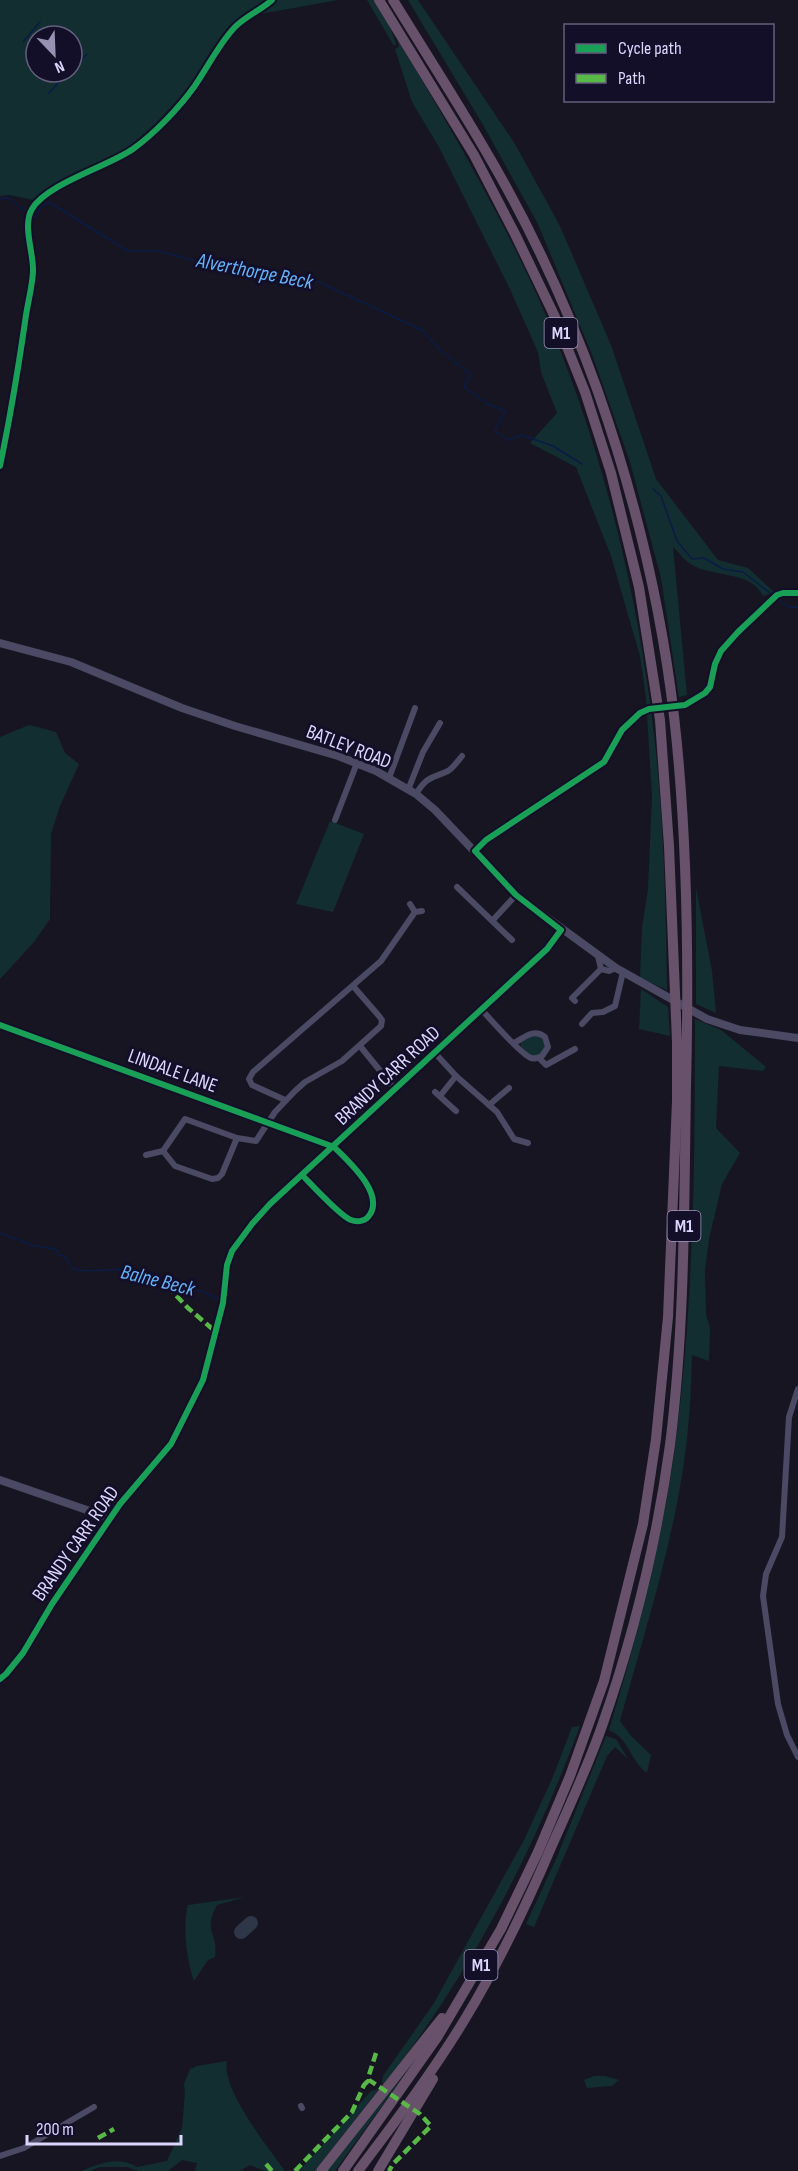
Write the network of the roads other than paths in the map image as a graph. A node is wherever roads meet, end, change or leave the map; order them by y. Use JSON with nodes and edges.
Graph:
{"nodes":[{"id":1,"x":272,"y":0,"type":"edge"},
{"id":2,"x":379,"y":0,"type":"edge"},
{"id":3,"x":393,"y":0,"type":"edge"},
{"id":4,"x":0,"y":466,"type":"edge"},
{"id":5,"x":0,"y":643,"type":"edge"},
{"id":6,"x":415,"y":708,"type":"dead end"},
{"id":7,"x":440,"y":723,"type":"dead end"},
{"id":8,"x":457,"y":758,"type":"dead end"},
{"id":9,"x":357,"y":763,"type":"junction"},
{"id":10,"x":389,"y":778,"type":"junction"},
{"id":11,"x":412,"y":792,"type":"junction"},
{"id":12,"x":550,"y":797,"type":"dead end"},
{"id":13,"x":335,"y":820,"type":"dead end"},
{"id":14,"x":475,"y":852,"type":"junction"},
{"id":15,"x":457,"y":887,"type":"dead end"},
{"id":16,"x":516,"y":895,"type":"junction"},
{"id":17,"x":410,"y":904,"type":"dead end"},
{"id":18,"x":493,"y":920,"type":"junction"},
{"id":19,"x":561,"y":930,"type":"junction"},
{"id":20,"x":512,"y":940,"type":"dead end"},
{"id":21,"x":598,"y":956,"type":"junction"},
{"id":22,"x":602,"y":969,"type":"junction"},
{"id":23,"x":619,"y":970,"type":"junction"},
{"id":24,"x":353,"y":986,"type":"junction"},
{"id":25,"x":575,"y":1001,"type":"dead end"},
{"id":26,"x":482,"y":1009,"type":"junction"},
{"id":27,"x":582,"y":1024,"type":"dead end"},
{"id":28,"x":0,"y":1025,"type":"edge"},
{"id":29,"x":798,"y":1038,"type":"edge"},
{"id":30,"x":514,"y":1043,"type":"junction"},
{"id":31,"x":360,"y":1046,"type":"junction"},
{"id":32,"x":575,"y":1049,"type":"dead end"},
{"id":33,"x":435,"y":1053,"type":"junction"},
{"id":34,"x":539,"y":1058,"type":"junction"},
{"id":35,"x":456,"y":1076,"type":"junction"},
{"id":36,"x":395,"y":1089,"type":"junction"},
{"id":37,"x":510,"y":1089,"type":"dead end"},
{"id":38,"x":285,"y":1100,"type":"junction"},
{"id":39,"x":489,"y":1105,"type":"junction"},
{"id":40,"x":456,"y":1111,"type":"dead end"},
{"id":41,"x":269,"y":1122,"type":"junction"},
{"id":42,"x":237,"y":1138,"type":"junction"},
{"id":43,"x":528,"y":1143,"type":"dead end"},
{"id":44,"x":334,"y":1147,"type":"junction"},
{"id":45,"x":164,"y":1151,"type":"junction"},
{"id":46,"x":146,"y":1155,"type":"dead end"},
{"id":47,"x":302,"y":1175,"type":"junction"},
{"id":48,"x":798,"y":1389,"type":"edge"},
{"id":49,"x":0,"y":1480,"type":"edge"},
{"id":50,"x":110,"y":1518,"type":"junction"},
{"id":51,"x":0,"y":1679,"type":"edge"},
{"id":52,"x":798,"y":1757,"type":"edge"},
{"id":53,"x":471,"y":1981,"type":"junction"},
{"id":54,"x":463,"y":2023,"type":"junction"},
{"id":55,"x":94,"y":2107,"type":"dead end"},
{"id":56,"x":0,"y":2156,"type":"edge"},
{"id":57,"x":321,"y":2171,"type":"edge"},
{"id":58,"x":343,"y":2171,"type":"edge"},
{"id":59,"x":358,"y":2171,"type":"edge"},
{"id":60,"x":378,"y":2171,"type":"edge"}],
"edges":[{"from":1,"to":4,"type":"street"},
{"from":2,"to":53,"type":"highway","number":"M1"},
{"from":3,"to":54,"type":"highway","number":"M1"},
{"from":5,"to":9,"type":"street","name":"BATLEY ROAD"},
{"from":6,"to":10,"type":"street"},
{"from":7,"to":11,"type":"street"},
{"from":8,"to":11,"type":"street"},
{"from":9,"to":10,"type":"street","name":"BATLEY ROAD"},
{"from":9,"to":13,"type":"street"},
{"from":10,"to":11,"type":"street","name":"BATLEY ROAD"},
{"from":11,"to":14,"type":"street","name":"BATLEY ROAD"},
{"from":12,"to":14,"type":"street"},
{"from":14,"to":16,"type":"street","name":"BATLEY ROAD"},
{"from":15,"to":18,"type":"street"},
{"from":16,"to":18,"type":"street"},
{"from":16,"to":19,"type":"street","name":"BATLEY ROAD"},
{"from":17,"to":24,"type":"street"},
{"from":18,"to":20,"type":"street"},
{"from":19,"to":21,"type":"street","name":"BATLEY ROAD"},
{"from":19,"to":26,"type":"street","name":"BRANDY CARR ROAD"},
{"from":21,"to":22,"type":"street"},
{"from":21,"to":23,"type":"street","name":"BATLEY ROAD"},
{"from":22,"to":23,"type":"street"},
{"from":22,"to":25,"type":"street"},
{"from":23,"to":27,"type":"street"},
{"from":23,"to":29,"type":"street","name":"BATLEY ROAD"},
{"from":24,"to":31,"type":"street"},
{"from":24,"to":38,"type":"street"},
{"from":26,"to":30,"type":"street"},
{"from":26,"to":33,"type":"street","name":"BRANDY CARR ROAD"},
{"from":28,"to":41,"type":"street","name":"LINDALE LANE"},
{"from":30,"to":34,"type":"street"},
{"from":30,"to":34,"type":"street"},
{"from":31,"to":36,"type":"street"},
{"from":31,"to":38,"type":"street"},
{"from":32,"to":34,"type":"street"},
{"from":33,"to":35,"type":"street"},
{"from":33,"to":36,"type":"street","name":"BRANDY CARR ROAD"},
{"from":35,"to":39,"type":"street"},
{"from":35,"to":40,"type":"street"},
{"from":36,"to":44,"type":"street","name":"BRANDY CARR ROAD"},
{"from":37,"to":39,"type":"street"},
{"from":38,"to":41,"type":"street"},
{"from":39,"to":43,"type":"street"},
{"from":41,"to":42,"type":"street"},
{"from":41,"to":44,"type":"street","name":"LINDALE LANE"},
{"from":42,"to":45,"type":"street"},
{"from":42,"to":45,"type":"street"},
{"from":44,"to":47,"type":"street","name":"BRANDY CARR ROAD"},
{"from":44,"to":47,"type":"street"},
{"from":45,"to":46,"type":"street"},
{"from":47,"to":50,"type":"street","name":"BRANDY CARR ROAD"},
{"from":48,"to":52,"type":"street"},
{"from":49,"to":50,"type":"street"},
{"from":50,"to":51,"type":"street","name":"BRANDY CARR ROAD"},
{"from":53,"to":57,"type":"highway"},
{"from":53,"to":58,"type":"highway","number":"M1"},
{"from":54,"to":59,"type":"highway","number":"M1"},
{"from":54,"to":60,"type":"highway"},
{"from":55,"to":56,"type":"street"}]}
